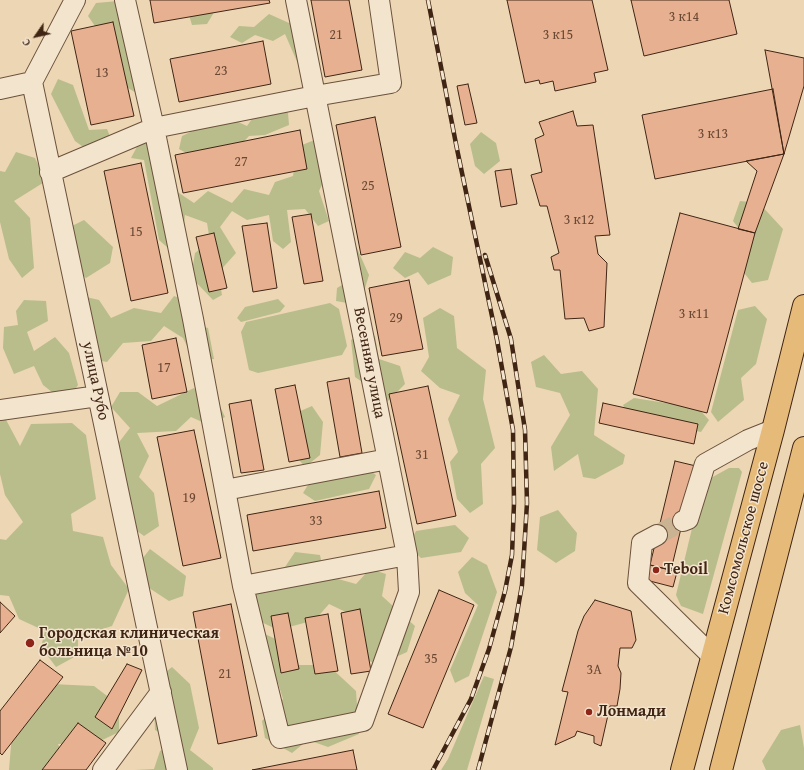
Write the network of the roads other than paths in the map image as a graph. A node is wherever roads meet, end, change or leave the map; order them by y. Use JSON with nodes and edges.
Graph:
{"nodes":[{"id":1,"x":75,"y":0,"type":"edge"},
{"id":2,"x":124,"y":0,"type":"edge"},
{"id":3,"x":296,"y":0,"type":"edge"},
{"id":4,"x":379,"y":0,"type":"edge"},
{"id":5,"x":32,"y":82,"type":"junction"},
{"id":6,"x":0,"y":89,"type":"edge"},
{"id":7,"x":315,"y":96,"type":"junction"},
{"id":8,"x":154,"y":128,"type":"junction"},
{"id":9,"x":50,"y":172,"type":"junction"},
{"id":10,"x":804,"y":306,"type":"edge"},
{"id":11,"x":98,"y":396,"type":"junction"},
{"id":12,"x":0,"y":410,"type":"edge"},
{"id":13,"x":773,"y":430,"type":"junction"},
{"id":14,"x":804,"y":448,"type":"edge"},
{"id":15,"x":388,"y":459,"type":"junction"},
{"id":16,"x":225,"y":490,"type":"junction"},
{"id":17,"x":683,"y":521,"type":"tunnel mouth"},
{"id":18,"x":657,"y":535,"type":"tunnel mouth"},
{"id":19,"x":407,"y":555,"type":"junction"},
{"id":20,"x":243,"y":586,"type":"junction"},
{"id":21,"x":712,"y":656,"type":"junction"},
{"id":22,"x":161,"y":692,"type":"junction"},
{"id":23,"x":103,"y":770,"type":"edge"},
{"id":24,"x":177,"y":770,"type":"edge"},
{"id":25,"x":682,"y":770,"type":"edge"},
{"id":26,"x":721,"y":770,"type":"edge"}],
"edges":[{"from":1,"to":5,"type":"street"},
{"from":2,"to":8,"type":"street"},
{"from":3,"to":7,"type":"street","name":"Весенняя улица"},
{"from":4,"to":7,"type":"street"},
{"from":5,"to":6,"type":"street"},
{"from":5,"to":9,"type":"street","name":"улица Рубо"},
{"from":7,"to":8,"type":"street"},
{"from":7,"to":15,"type":"street","name":"Весенняя улица"},
{"from":8,"to":9,"type":"street"},
{"from":8,"to":16,"type":"street"},
{"from":9,"to":11,"type":"street","name":"улица Рубо"},
{"from":10,"to":13,"type":"main road","name":"Комсомольское шоссе"},
{"from":11,"to":12,"type":"street"},
{"from":11,"to":22,"type":"street","name":"улица Рубо"},
{"from":13,"to":17,"type":"street"},
{"from":13,"to":21,"type":"main road","name":"Комсомольское шоссе"},
{"from":14,"to":26,"type":"main road"},
{"from":15,"to":16,"type":"street"},
{"from":15,"to":19,"type":"street","name":"Весенняя улица"},
{"from":16,"to":20,"type":"street"},
{"from":18,"to":21,"type":"street"},
{"from":19,"to":20,"type":"street"},
{"from":19,"to":20,"type":"street","name":"Весенняя улица"},
{"from":21,"to":25,"type":"main road","name":"Комсомольское шоссе"},
{"from":22,"to":23,"type":"street"},
{"from":22,"to":24,"type":"street","name":"улица Рубо"}]}
